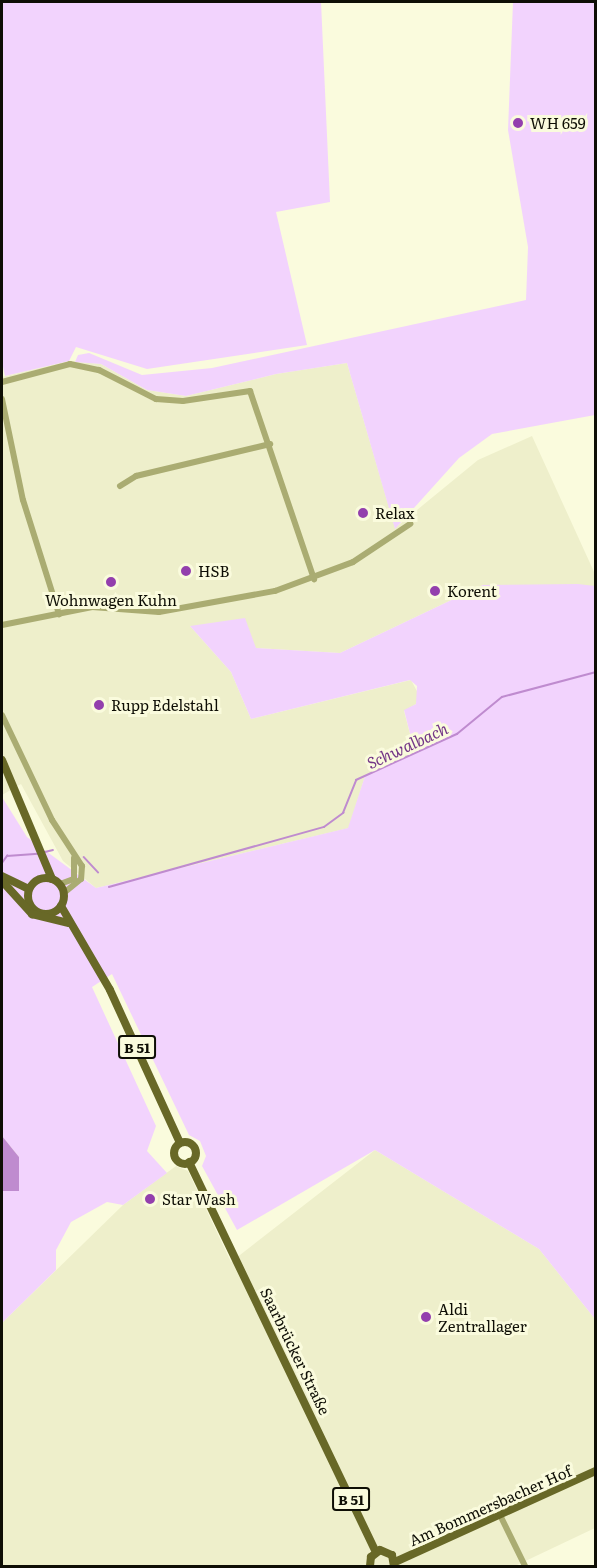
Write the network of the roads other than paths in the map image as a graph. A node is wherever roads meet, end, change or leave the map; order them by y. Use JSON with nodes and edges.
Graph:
{"nodes":[{"id":1,"x":2,"y":382,"type":"edge"},
{"id":2,"x":2,"y":399,"type":"edge"},
{"id":3,"x":270,"y":444,"type":"junction"},
{"id":4,"x":120,"y":486,"type":"dead end"},
{"id":5,"x":410,"y":524,"type":"dead end"},
{"id":6,"x":314,"y":579,"type":"junction"},
{"id":7,"x":59,"y":614,"type":"junction"},
{"id":8,"x":2,"y":625,"type":"edge"},
{"id":9,"x":2,"y":714,"type":"edge"},
{"id":10,"x":2,"y":760,"type":"edge"},
{"id":11,"x":73,"y":855,"type":"junction"},
{"id":12,"x":45,"y":856,"type":"junction"},
{"id":13,"x":2,"y":876,"type":"edge"},
{"id":14,"x":42,"y":878,"type":"junction"},
{"id":15,"x":52,"y":879,"type":"junction"},
{"id":16,"x":2,"y":881,"type":"edge"},
{"id":17,"x":60,"y":884,"type":"junction"},
{"id":18,"x":29,"y":889,"type":"junction"},
{"id":19,"x":64,"y":893,"type":"junction"},
{"id":20,"x":61,"y":906,"type":"junction"},
{"id":21,"x":53,"y":913,"type":"junction"},
{"id":22,"x":70,"y":925,"type":"junction"},
{"id":23,"x":180,"y":1143,"type":"junction"},
{"id":24,"x":189,"y":1162,"type":"junction"},
{"id":25,"x":596,"y":1471,"type":"edge"},
{"id":26,"x":500,"y":1515,"type":"junction"},
{"id":27,"x":376,"y":1552,"type":"junction"},
{"id":28,"x":395,"y":1564,"type":"edge"},
{"id":29,"x":370,"y":1566,"type":"edge"},
{"id":30,"x":525,"y":1566,"type":"edge"}],
"edges":[{"from":1,"to":3,"type":"street"},
{"from":2,"to":7,"type":"street"},
{"from":3,"to":4,"type":"street"},
{"from":3,"to":6,"type":"street"},
{"from":5,"to":6,"type":"street"},
{"from":6,"to":7,"type":"street"},
{"from":7,"to":8,"type":"street"},
{"from":9,"to":11,"type":"street"},
{"from":10,"to":12,"type":"main road"},
{"from":11,"to":17,"type":"street"},
{"from":11,"to":19,"type":"street"},
{"from":12,"to":14,"type":"main road"},
{"from":12,"to":15,"type":"main road"},
{"from":13,"to":18,"type":"main road"},
{"from":14,"to":15,"type":"main road"},
{"from":14,"to":18,"type":"main road"},
{"from":15,"to":17,"type":"main road"},
{"from":16,"to":22,"type":"main road"},
{"from":17,"to":19,"type":"main road"},
{"from":18,"to":21,"type":"main road","number":"B 51"},
{"from":19,"to":20,"type":"main road"},
{"from":20,"to":21,"type":"main road"},
{"from":20,"to":22,"type":"main road","number":"B 51"},
{"from":21,"to":22,"type":"main road","number":"B 51"},
{"from":22,"to":23,"type":"main road","number":"B 51"},
{"from":23,"to":24,"type":"main road"},
{"from":23,"to":24,"type":"main road"},
{"from":24,"to":27,"type":"main road","name":"Saarbrücker Straße","number":"B 51"},
{"from":25,"to":26,"type":"main road","name":"Am Bommersbacher Hof"},
{"from":26,"to":28,"type":"main road","name":"Am Bommersbacher Hof"},
{"from":26,"to":30,"type":"street"},
{"from":27,"to":28,"type":"main road"},
{"from":27,"to":29,"type":"main road"}]}
